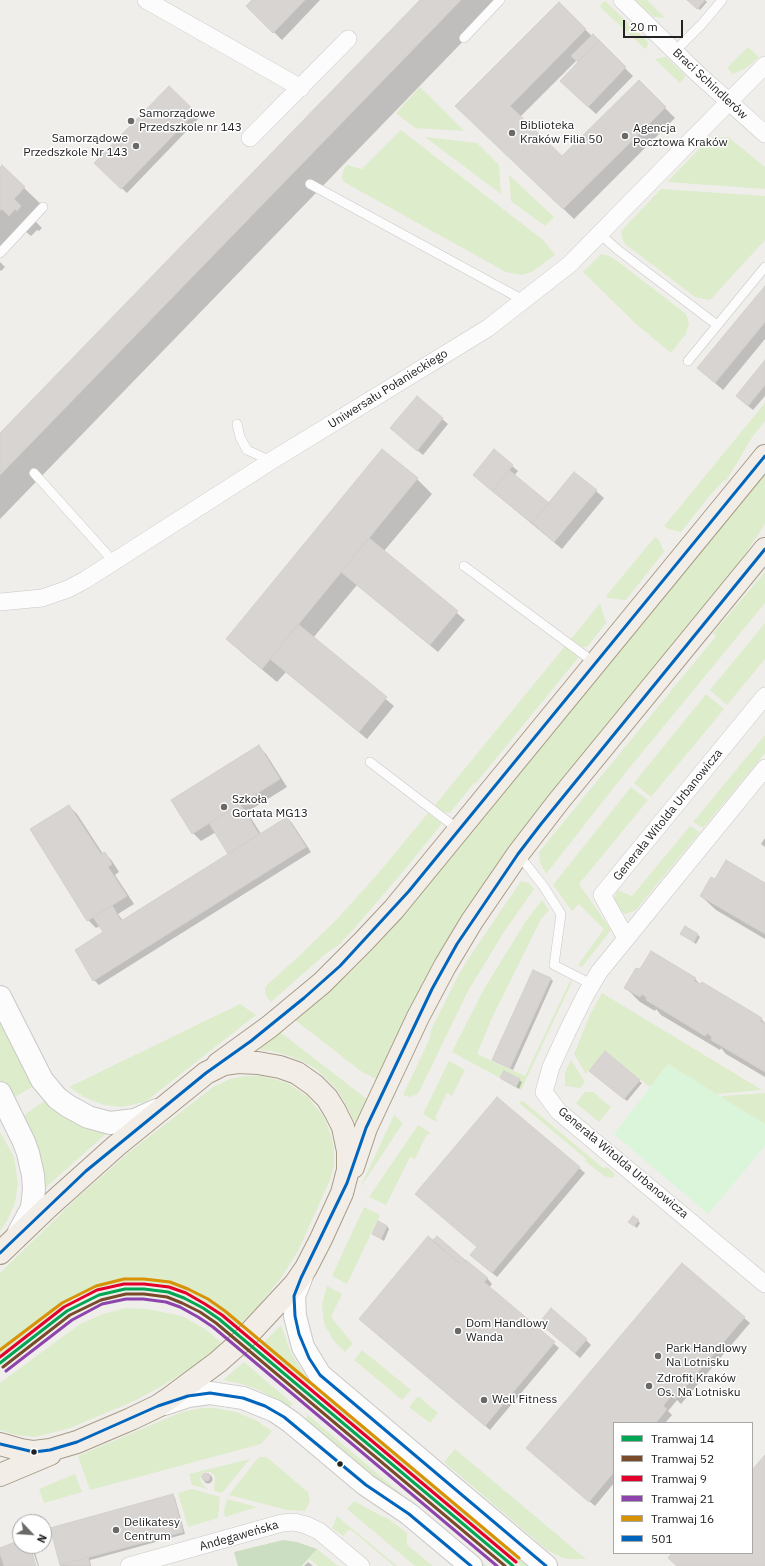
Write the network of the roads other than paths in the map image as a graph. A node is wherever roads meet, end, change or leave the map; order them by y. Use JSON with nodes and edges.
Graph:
{"nodes":[{"id":1,"x":146,"y":0,"type":"edge"},
{"id":2,"x":500,"y":0,"type":"edge"},
{"id":3,"x":622,"y":0,"type":"edge"},
{"id":4,"x":722,"y":0,"type":"edge"},
{"id":5,"x":464,"y":38,"type":"dead end"},
{"id":6,"x":348,"y":39,"type":"dead end"},
{"id":7,"x":674,"y":52,"type":"junction"},
{"id":8,"x":765,"y":64,"type":"edge"},
{"id":9,"x":300,"y":88,"type":"junction"},
{"id":10,"x":728,"y":102,"type":"junction"},
{"id":11,"x":765,"y":134,"type":"edge"},
{"id":12,"x":250,"y":138,"type":"dead end"},
{"id":13,"x":310,"y":184,"type":"dead end"},
{"id":14,"x":43,"y":207,"type":"dead end"},
{"id":15,"x":600,"y":234,"type":"junction"},
{"id":16,"x":0,"y":252,"type":"edge"},
{"id":17,"x":765,"y":267,"type":"edge"},
{"id":18,"x":523,"y":300,"type":"junction"},
{"id":19,"x":717,"y":325,"type":"junction"},
{"id":20,"x":688,"y":361,"type":"dead end"},
{"id":21,"x":237,"y":424,"type":"dead end"},
{"id":22,"x":765,"y":456,"type":"edge"},
{"id":23,"x":271,"y":461,"type":"junction"},
{"id":24,"x":34,"y":473,"type":"dead end"},
{"id":25,"x":765,"y":549,"type":"edge"},
{"id":26,"x":114,"y":562,"type":"junction"},
{"id":27,"x":464,"y":566,"type":"dead end"},
{"id":28,"x":0,"y":602,"type":"edge"},
{"id":29,"x":595,"y":663,"type":"junction"},
{"id":30,"x":765,"y":696,"type":"edge"},
{"id":31,"x":370,"y":762,"type":"dead end"},
{"id":32,"x":765,"y":768,"type":"edge"},
{"id":33,"x":459,"y":830,"type":"junction"},
{"id":34,"x":518,"y":854,"type":"junction"},
{"id":35,"x":626,"y":938,"type":"junction"},
{"id":36,"x":591,"y":984,"type":"junction"},
{"id":37,"x":0,"y":997,"type":"edge"},
{"id":38,"x":206,"y":1073,"type":"junction"},
{"id":39,"x":0,"y":1094,"type":"edge"},
{"id":40,"x":168,"y":1103,"type":"junction"},
{"id":41,"x":342,"y":1193,"type":"junction"},
{"id":42,"x":5,"y":1248,"type":"edge"},
{"id":43,"x":306,"y":1268,"type":"junction"},
{"id":44,"x":765,"y":1284,"type":"edge"},
{"id":45,"x":158,"y":1406,"type":"junction"},
{"id":46,"x":77,"y":1442,"type":"junction"},
{"id":47,"x":0,"y":1444,"type":"edge"},
{"id":48,"x":0,"y":1475,"type":"edge"},
{"id":49,"x":547,"y":1564,"type":"edge"},
{"id":50,"x":129,"y":1566,"type":"edge"},
{"id":51,"x":361,"y":1566,"type":"edge"},
{"id":52,"x":471,"y":1566,"type":"edge"}],
"edges":[{"from":1,"to":9,"type":"street"},
{"from":2,"to":5,"type":"lane"},
{"from":3,"to":7,"type":"street","name":"Braci Schindlerów"},
{"from":4,"to":7,"type":"lane"},
{"from":6,"to":9,"type":"street"},
{"from":7,"to":10,"type":"street","name":"Braci Schindlerów"},
{"from":8,"to":10,"type":"street","name":"Uniwersału Połanieckiego"},
{"from":9,"to":12,"type":"street"},
{"from":10,"to":11,"type":"street","name":"Braci Schindlerów"},
{"from":10,"to":15,"type":"street","name":"Uniwersału Połanieckiego"},
{"from":13,"to":18,"type":"lane"},
{"from":14,"to":16,"type":"lane"},
{"from":15,"to":18,"type":"street","name":"Uniwersału Połanieckiego"},
{"from":15,"to":19,"type":"lane"},
{"from":17,"to":19,"type":"lane"},
{"from":18,"to":23,"type":"street","name":"Uniwersału Połanieckiego"},
{"from":19,"to":20,"type":"lane"},
{"from":21,"to":23,"type":"lane"},
{"from":22,"to":29,"type":"main road"},
{"from":23,"to":26,"type":"street","name":"Uniwersału Połanieckiego"},
{"from":24,"to":26,"type":"lane"},
{"from":25,"to":34,"type":"main road"},
{"from":26,"to":28,"type":"street","name":"Uniwersału Połanieckiego"},
{"from":27,"to":29,"type":"lane"},
{"from":29,"to":33,"type":"main road"},
{"from":30,"to":35,"type":"street","name":"Generała Witolda Urbanowicza"},
{"from":31,"to":33,"type":"lane"},
{"from":32,"to":35,"type":"street","name":"Generała Witolda Urbanowicza"},
{"from":33,"to":38,"type":"main road"},
{"from":34,"to":36,"type":"lane"},
{"from":34,"to":41,"type":"main road"},
{"from":35,"to":36,"type":"street","name":"Generała Witolda Urbanowicza"},
{"from":36,"to":44,"type":"street","name":"Generała Witolda Urbanowicza"},
{"from":37,"to":40,"type":"street"},
{"from":38,"to":40,"type":"main road"},
{"from":38,"to":41,"type":"main road"},
{"from":39,"to":42,"type":"street"},
{"from":40,"to":42,"type":"main road"},
{"from":41,"to":43,"type":"main road"},
{"from":43,"to":45,"type":"main road"},
{"from":43,"to":49,"type":"street"},
{"from":45,"to":46,"type":"main road"},
{"from":45,"to":52,"type":"street"},
{"from":46,"to":47,"type":"main road"},
{"from":46,"to":48,"type":"main road"},
{"from":50,"to":51,"type":"street","name":"Andegaweńska"}]}
